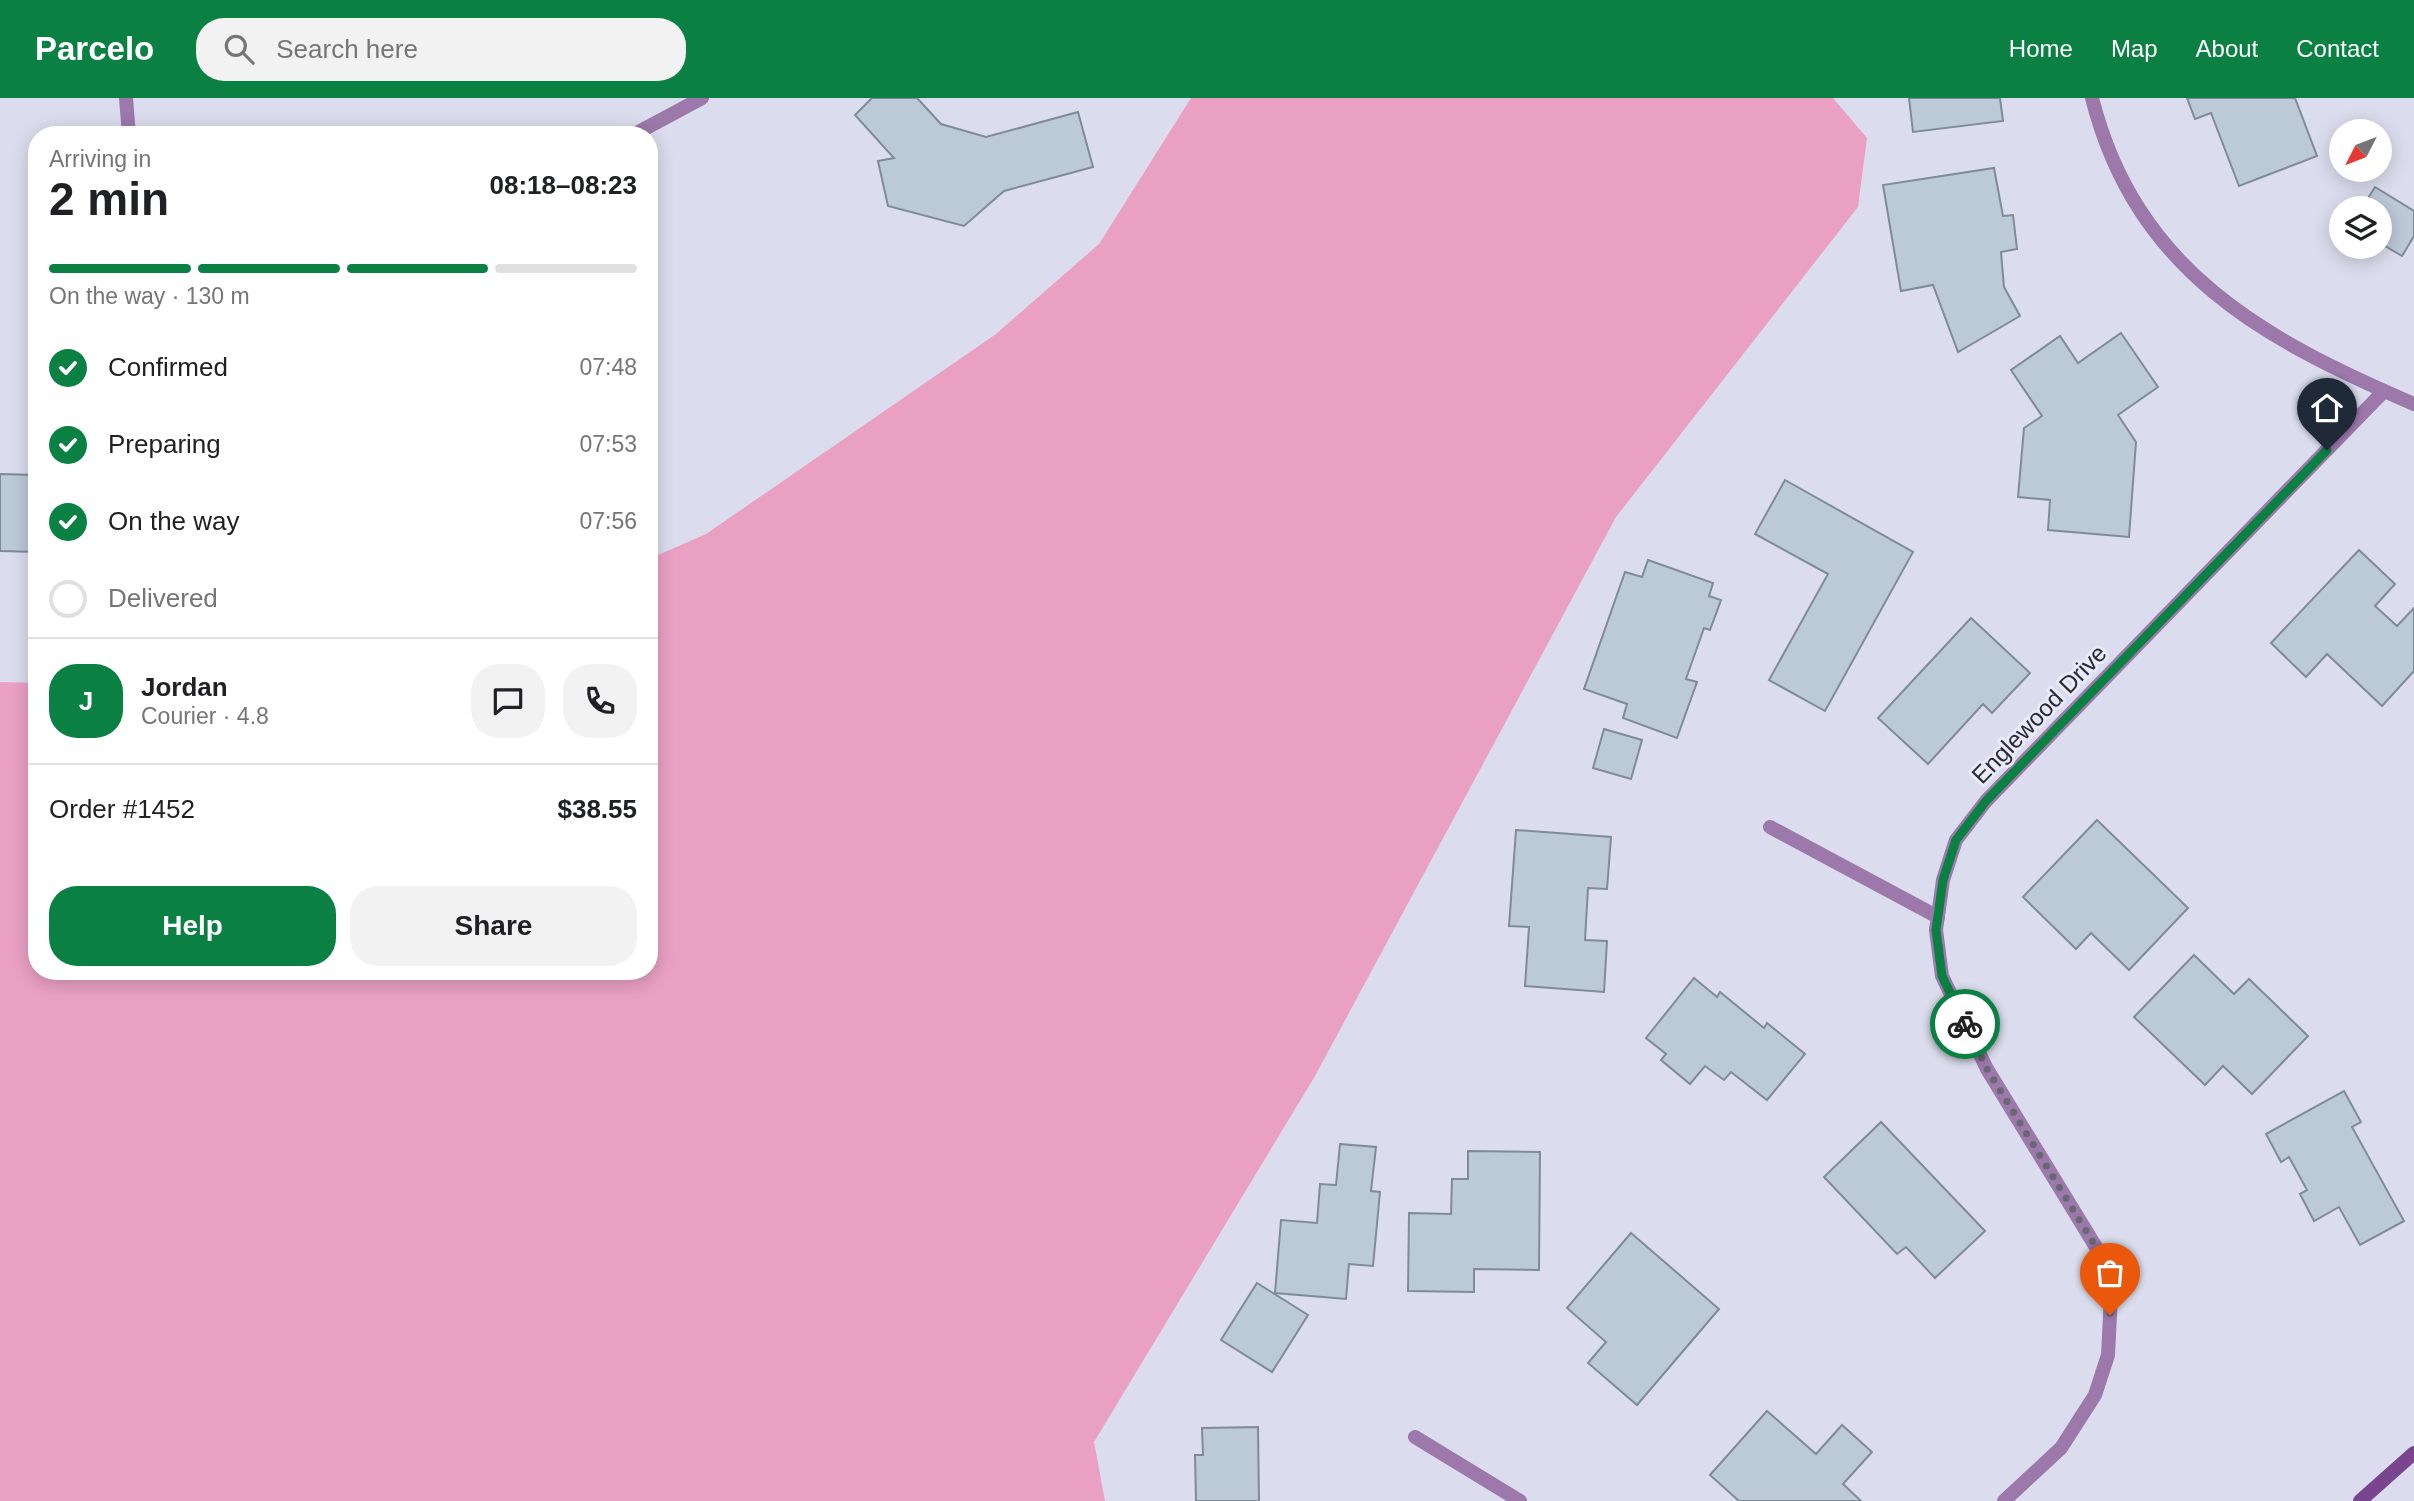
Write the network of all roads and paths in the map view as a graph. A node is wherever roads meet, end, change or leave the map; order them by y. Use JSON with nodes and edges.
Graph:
{"nodes":[{"id":1,"x":126,"y":98,"type":"edge"},
{"id":2,"x":702,"y":98,"type":"edge"},
{"id":3,"x":2092,"y":98,"type":"edge"},
{"id":4,"x":128,"y":126,"type":"edge"},
{"id":5,"x":651,"y":126,"type":"edge"},
{"id":6,"x":2384,"y":391,"type":"junction"},
{"id":7,"x":2414,"y":404,"type":"edge"},
{"id":8,"x":1770,"y":827,"type":"dead end"},
{"id":9,"x":1938,"y":917,"type":"junction"},
{"id":10,"x":1415,"y":1437,"type":"dead end"},
{"id":11,"x":2414,"y":1452,"type":"edge"},
{"id":12,"x":1520,"y":1501,"type":"edge"},
{"id":13,"x":2004,"y":1501,"type":"edge"},
{"id":14,"x":2360,"y":1501,"type":"edge"}],
"edges":[{"from":1,"to":4,"type":"street"},
{"from":2,"to":5,"type":"street"},
{"from":3,"to":6,"type":"street"},
{"from":6,"to":7,"type":"street"},
{"from":6,"to":9,"type":"street","name":"Englewood Drive"},
{"from":8,"to":9,"type":"street"},
{"from":9,"to":13,"type":"street","name":"Englewood Drive"},
{"from":10,"to":12,"type":"street"},
{"from":11,"to":14,"type":"main road"}]}
